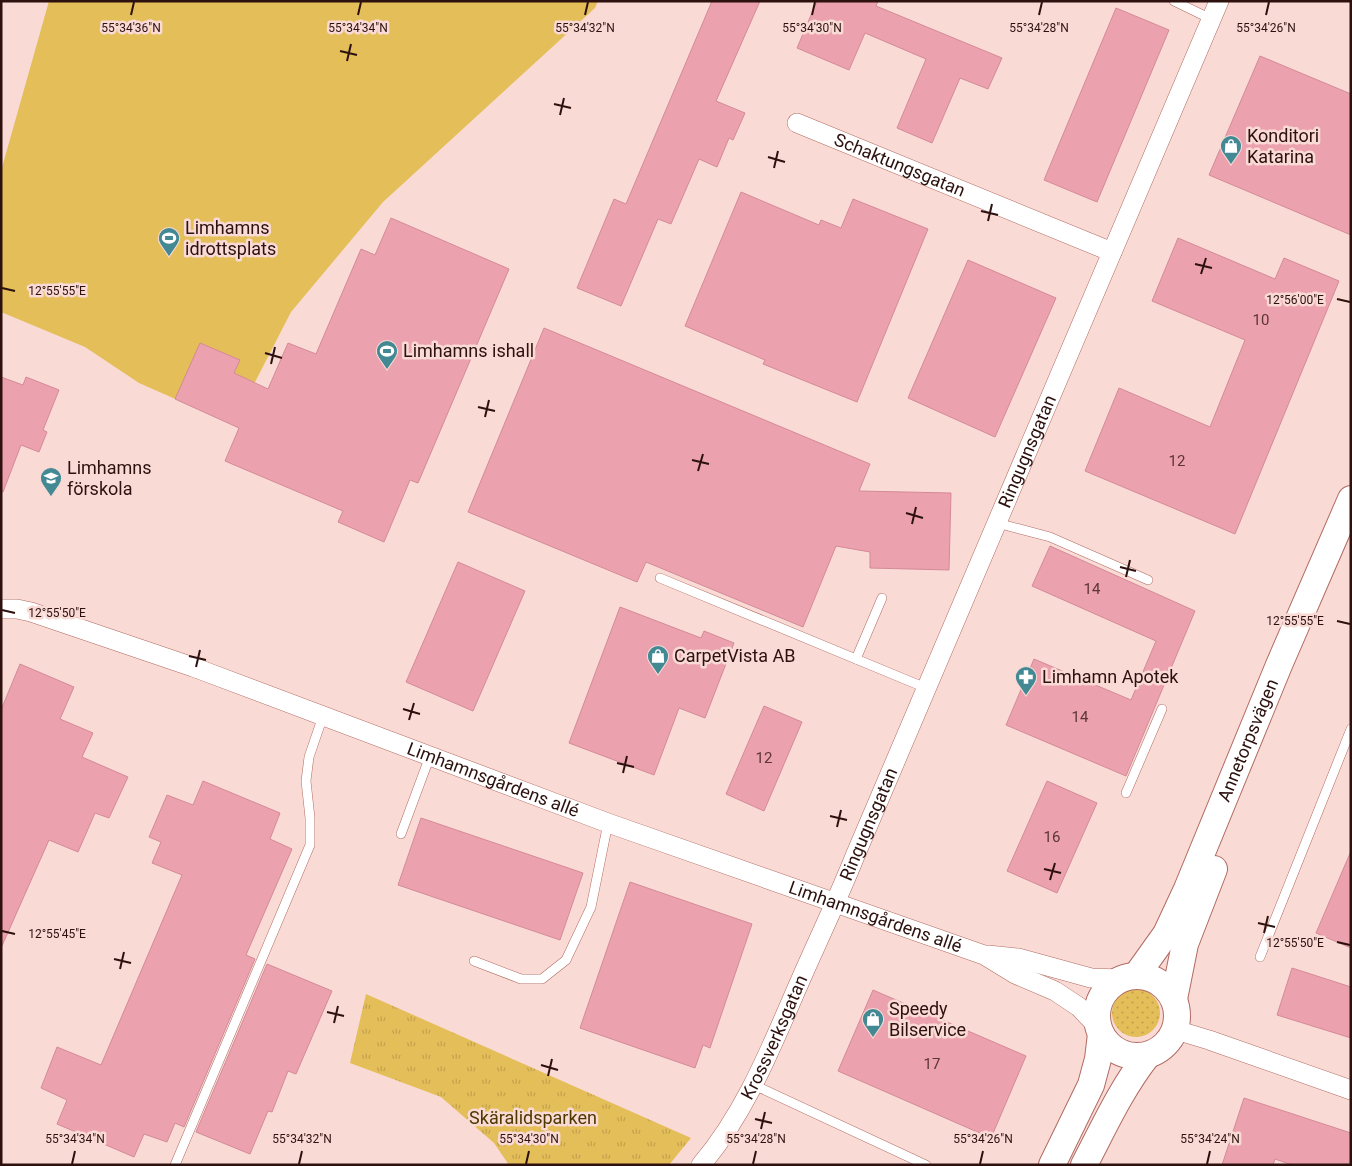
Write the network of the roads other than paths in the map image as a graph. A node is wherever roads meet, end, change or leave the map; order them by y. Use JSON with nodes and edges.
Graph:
{"nodes":[{"id":1,"x":1174,"y":1,"type":"edge"},
{"id":2,"x":1219,"y":1,"type":"edge"},
{"id":3,"x":1211,"y":19,"type":"junction"},
{"id":4,"x":797,"y":123,"type":"dead end"},
{"id":5,"x":1112,"y":252,"type":"junction"},
{"id":6,"x":1351,"y":499,"type":"edge"},
{"id":7,"x":997,"y":522,"type":"junction"},
{"id":8,"x":1351,"y":526,"type":"edge"},
{"id":9,"x":660,"y":578,"type":"dead end"},
{"id":10,"x":1148,"y":580,"type":"dead end"},
{"id":11,"x":882,"y":598,"type":"dead end"},
{"id":12,"x":2,"y":609,"type":"edge"},
{"id":13,"x":856,"y":659,"type":"junction"},
{"id":14,"x":926,"y":688,"type":"junction"},
{"id":15,"x":1162,"y":709,"type":"dead end"},
{"id":16,"x":323,"y":716,"type":"junction"},
{"id":17,"x":1351,"y":729,"type":"edge"},
{"id":18,"x":430,"y":756,"type":"junction"},
{"id":19,"x":1126,"y":793,"type":"dead end"},
{"id":20,"x":608,"y":823,"type":"junction"},
{"id":21,"x":401,"y":834,"type":"dead end"},
{"id":22,"x":836,"y":902,"type":"junction"},
{"id":23,"x":984,"y":955,"type":"junction"},
{"id":24,"x":1260,"y":957,"type":"dead end"},
{"id":25,"x":474,"y":962,"type":"dead end"},
{"id":26,"x":1128,"y":978,"type":"junction"},
{"id":27,"x":1174,"y":999,"type":"junction"},
{"id":28,"x":1176,"y":1030,"type":"junction"},
{"id":29,"x":1100,"y":1031,"type":"junction"},
{"id":30,"x":1147,"y":1056,"type":"junction"},
{"id":31,"x":754,"y":1085,"type":"junction"},
{"id":32,"x":1351,"y":1090,"type":"edge"},
{"id":33,"x":175,"y":1165,"type":"edge"},
{"id":34,"x":701,"y":1165,"type":"edge"},
{"id":35,"x":926,"y":1165,"type":"edge"},
{"id":36,"x":1052,"y":1165,"type":"edge"},
{"id":37,"x":1084,"y":1165,"type":"edge"}],
"edges":[{"from":1,"to":3,"type":"lane"},
{"from":2,"to":3,"type":"street","name":"Ringugnsgatan"},
{"from":3,"to":5,"type":"street","name":"Ringugnsgatan"},
{"from":4,"to":5,"type":"street","name":"Schaktungsgatan"},
{"from":5,"to":7,"type":"street","name":"Ringugnsgatan"},
{"from":6,"to":26,"type":"main road","name":"Annetorpsvägen"},
{"from":7,"to":10,"type":"lane"},
{"from":7,"to":14,"type":"street","name":"Ringugnsgatan"},
{"from":8,"to":27,"type":"main road","name":"Annetorpsvägen"},
{"from":9,"to":13,"type":"lane"},
{"from":11,"to":13,"type":"lane"},
{"from":12,"to":16,"type":"street","name":"Limhamnsgårdens allé"},
{"from":13,"to":14,"type":"lane"},
{"from":14,"to":22,"type":"street","name":"Ringugnsgatan"},
{"from":15,"to":19,"type":"lane"},
{"from":16,"to":18,"type":"street","name":"Limhamnsgårdens allé"},
{"from":16,"to":33,"type":"lane"},
{"from":17,"to":24,"type":"lane"},
{"from":18,"to":20,"type":"street","name":"Limhamnsgårdens allé"},
{"from":18,"to":21,"type":"lane"},
{"from":20,"to":22,"type":"street","name":"Limhamnsgårdens allé"},
{"from":20,"to":25,"type":"lane"},
{"from":22,"to":23,"type":"street","name":"Limhamnsgårdens allé"},
{"from":22,"to":31,"type":"street","name":"Krossverksgatan"},
{"from":23,"to":26,"type":"street","name":"Limhamnsgårdens allé"},
{"from":23,"to":29,"type":"street","name":"Limhamnsgårdens allé"},
{"from":26,"to":27,"type":"main road"},
{"from":26,"to":29,"type":"main road","name":"Annetorpsvägen"},
{"from":27,"to":28,"type":"main road","name":"Annetorpsvägen"},
{"from":28,"to":30,"type":"main road"},
{"from":28,"to":32,"type":"street"},
{"from":29,"to":30,"type":"main road"},
{"from":29,"to":36,"type":"main road","name":"Annetorpsvägen"},
{"from":30,"to":37,"type":"main road"},
{"from":31,"to":34,"type":"street","name":"Krossverksgatan"},
{"from":31,"to":35,"type":"lane"}]}
